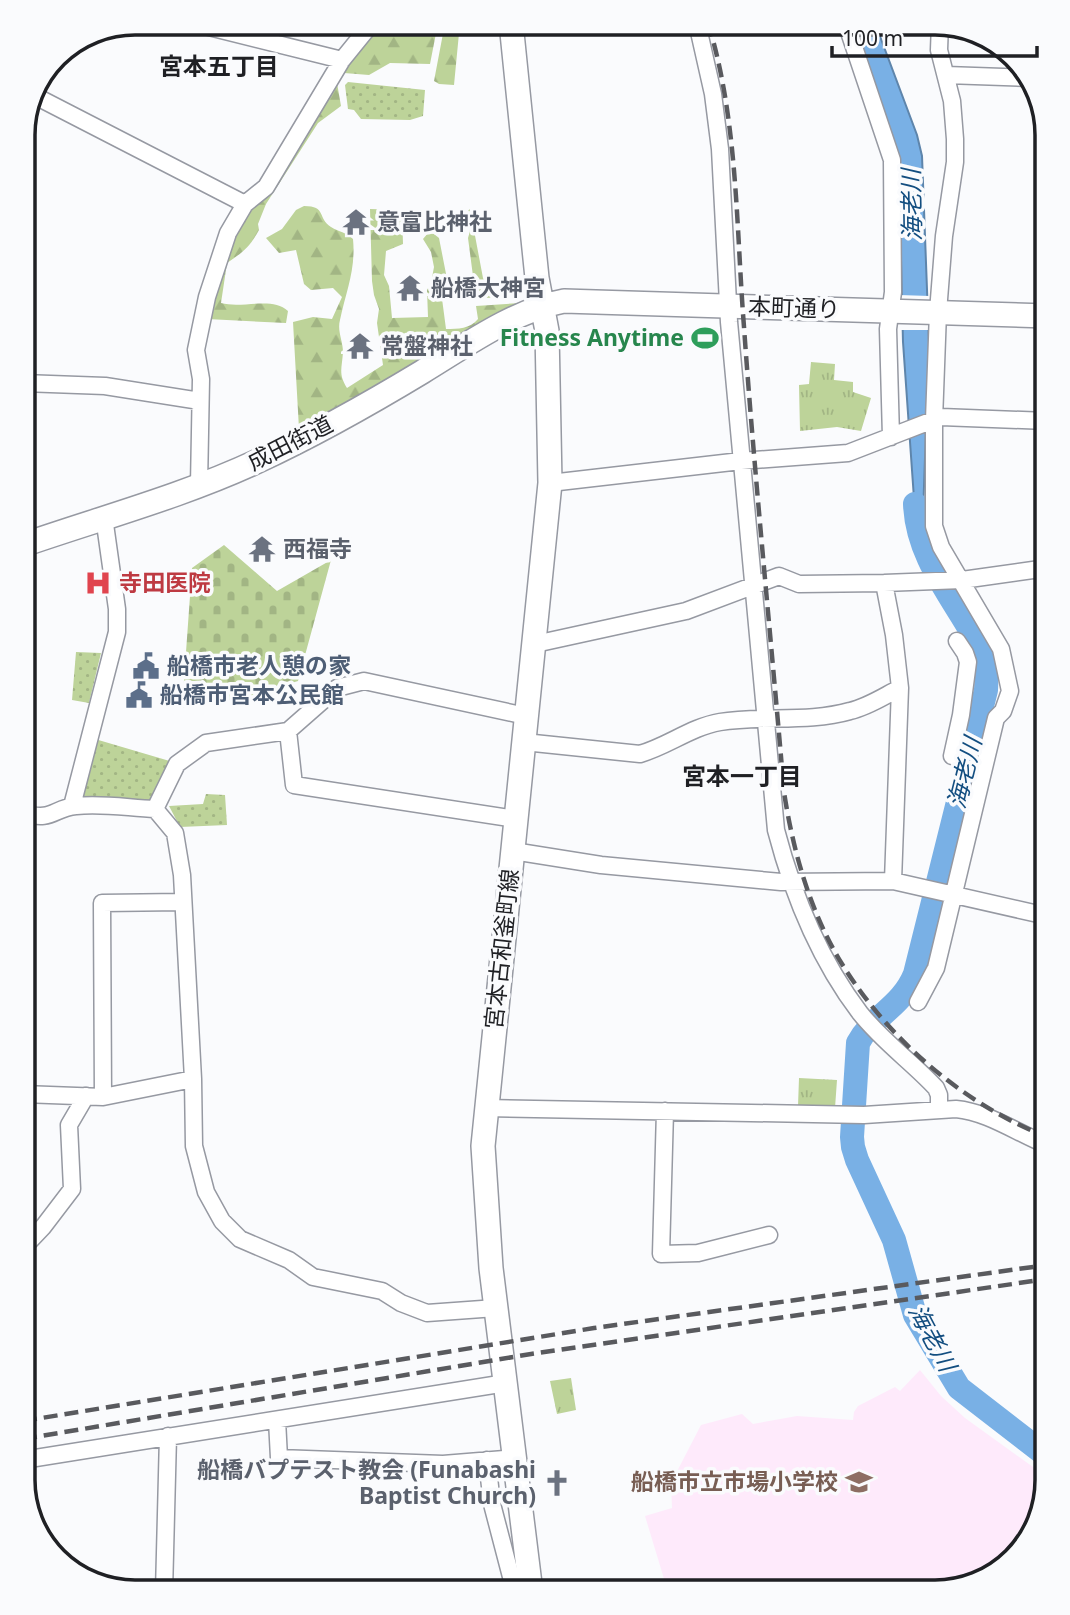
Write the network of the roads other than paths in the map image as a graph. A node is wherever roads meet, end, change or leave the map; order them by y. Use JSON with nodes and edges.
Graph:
{"nodes":[{"id":1,"x":241,"y":35,"type":"edge"},
{"id":2,"x":362,"y":35,"type":"edge"},
{"id":3,"x":512,"y":35,"type":"edge"},
{"id":4,"x":700,"y":35,"type":"edge"},
{"id":5,"x":850,"y":35,"type":"edge"},
{"id":6,"x":940,"y":35,"type":"edge"},
{"id":7,"x":342,"y":60,"type":"junction"},
{"id":8,"x":946,"y":75,"type":"junction"},
{"id":9,"x":1017,"y":77,"type":"edge"},
{"id":10,"x":42,"y":99,"type":"edge"},
{"id":11,"x":245,"y":204,"type":"junction"},
{"id":12,"x":541,"y":305,"type":"junction"},
{"id":13,"x":728,"y":306,"type":"junction"},
{"id":14,"x":895,"y":311,"type":"junction"},
{"id":15,"x":934,"y":312,"type":"junction"},
{"id":16,"x":1035,"y":316,"type":"edge"},
{"id":17,"x":35,"y":383,"type":"edge"},
{"id":18,"x":200,"y":401,"type":"junction"},
{"id":19,"x":931,"y":421,"type":"junction"},
{"id":20,"x":1035,"y":421,"type":"edge"},
{"id":21,"x":897,"y":434,"type":"junction"},
{"id":22,"x":741,"y":461,"type":"junction"},
{"id":23,"x":550,"y":483,"type":"junction"},
{"id":24,"x":199,"y":485,"type":"junction"},
{"id":25,"x":104,"y":517,"type":"junction"},
{"id":26,"x":35,"y":541,"type":"edge"},
{"id":27,"x":1035,"y":570,"type":"edge"},
{"id":28,"x":959,"y":580,"type":"junction"},
{"id":29,"x":884,"y":583,"type":"junction"},
{"id":30,"x":752,"y":585,"type":"junction"},
{"id":31,"x":957,"y":641,"type":"dead end"},
{"id":32,"x":535,"y":644,"type":"junction"},
{"id":33,"x":900,"y":688,"type":"junction"},
{"id":34,"x":526,"y":716,"type":"junction"},
{"id":35,"x":765,"y":718,"type":"junction"},
{"id":36,"x":288,"y":731,"type":"junction"},
{"id":37,"x":524,"y":742,"type":"junction"},
{"id":38,"x":951,"y":756,"type":"dead end"},
{"id":39,"x":72,"y":806,"type":"junction"},
{"id":40,"x":155,"y":809,"type":"junction"},
{"id":41,"x":35,"y":816,"type":"edge"},
{"id":42,"x":516,"y":819,"type":"junction"},
{"id":43,"x":513,"y":851,"type":"junction"},
{"id":44,"x":790,"y":880,"type":"junction"},
{"id":45,"x":892,"y":881,"type":"junction"},
{"id":46,"x":950,"y":893,"type":"junction"},
{"id":47,"x":182,"y":902,"type":"junction"},
{"id":48,"x":1035,"y":913,"type":"edge"},
{"id":49,"x":918,"y":1002,"type":"dead end"},
{"id":50,"x":193,"y":1079,"type":"junction"},
{"id":51,"x":35,"y":1095,"type":"edge"},
{"id":52,"x":94,"y":1097,"type":"junction"},
{"id":53,"x":485,"y":1108,"type":"junction"},
{"id":54,"x":939,"y":1110,"type":"junction"},
{"id":55,"x":665,"y":1111,"type":"junction"},
{"id":56,"x":1035,"y":1140,"type":"edge"},
{"id":57,"x":35,"y":1235,"type":"edge"},
{"id":58,"x":769,"y":1235,"type":"dead end"},
{"id":59,"x":496,"y":1308,"type":"junction"},
{"id":60,"x":506,"y":1383,"type":"junction"},
{"id":61,"x":277,"y":1420,"type":"junction"},
{"id":62,"x":168,"y":1436,"type":"junction"},
{"id":63,"x":35,"y":1458,"type":"edge"},
{"id":64,"x":514,"y":1458,"type":"junction"},
{"id":65,"x":487,"y":1460,"type":"junction"},
{"id":66,"x":164,"y":1580,"type":"edge"},
{"id":67,"x":513,"y":1580,"type":"edge"},
{"id":68,"x":529,"y":1580,"type":"edge"}],
"edges":[{"from":1,"to":7,"type":"street"},
{"from":2,"to":7,"type":"street"},
{"from":3,"to":12,"type":"street","name":"宮本古和釜町線"},
{"from":4,"to":13,"type":"street"},
{"from":5,"to":14,"type":"street"},
{"from":6,"to":8,"type":"street"},
{"from":7,"to":11,"type":"street"},
{"from":8,"to":9,"type":"street"},
{"from":8,"to":15,"type":"street"},
{"from":10,"to":11,"type":"street"},
{"from":11,"to":18,"type":"street"},
{"from":12,"to":13,"type":"street","name":"本町通り"},
{"from":12,"to":23,"type":"street","name":"宮本古和釜町線"},
{"from":12,"to":24,"type":"street","name":"成田街道"},
{"from":13,"to":14,"type":"street","name":"本町通り"},
{"from":13,"to":22,"type":"street"},
{"from":14,"to":15,"type":"street","name":"本町通り"},
{"from":14,"to":21,"type":"street"},
{"from":15,"to":16,"type":"street","name":"本町通り"},
{"from":15,"to":19,"type":"street"},
{"from":17,"to":18,"type":"street"},
{"from":18,"to":24,"type":"street"},
{"from":19,"to":20,"type":"street"},
{"from":19,"to":21,"type":"street"},
{"from":19,"to":28,"type":"street"},
{"from":21,"to":22,"type":"street"},
{"from":22,"to":23,"type":"street"},
{"from":22,"to":30,"type":"street"},
{"from":23,"to":32,"type":"street","name":"宮本古和釜町線"},
{"from":24,"to":25,"type":"street","name":"成田街道"},
{"from":25,"to":26,"type":"street","name":"成田街道"},
{"from":25,"to":39,"type":"street"},
{"from":27,"to":28,"type":"street"},
{"from":28,"to":29,"type":"street"},
{"from":28,"to":46,"type":"street"},
{"from":29,"to":30,"type":"street"},
{"from":29,"to":33,"type":"street"},
{"from":30,"to":32,"type":"street"},
{"from":30,"to":35,"type":"street"},
{"from":31,"to":38,"type":"street"},
{"from":32,"to":34,"type":"street","name":"宮本古和釜町線"},
{"from":33,"to":35,"type":"street"},
{"from":33,"to":45,"type":"street"},
{"from":34,"to":36,"type":"street"},
{"from":34,"to":37,"type":"street","name":"宮本古和釜町線"},
{"from":35,"to":37,"type":"street"},
{"from":35,"to":44,"type":"street"},
{"from":36,"to":40,"type":"street"},
{"from":36,"to":42,"type":"street"},
{"from":37,"to":42,"type":"street","name":"宮本古和釜町線"},
{"from":39,"to":40,"type":"street"},
{"from":39,"to":41,"type":"street"},
{"from":40,"to":47,"type":"street"},
{"from":42,"to":43,"type":"street","name":"宮本古和釜町線"},
{"from":43,"to":44,"type":"street"},
{"from":43,"to":53,"type":"street","name":"宮本古和釜町線"},
{"from":44,"to":45,"type":"street"},
{"from":44,"to":54,"type":"street"},
{"from":45,"to":46,"type":"street"},
{"from":46,"to":48,"type":"street"},
{"from":46,"to":49,"type":"street"},
{"from":47,"to":50,"type":"street"},
{"from":47,"to":52,"type":"street"},
{"from":50,"to":52,"type":"street"},
{"from":50,"to":59,"type":"street"},
{"from":51,"to":52,"type":"street"},
{"from":52,"to":57,"type":"street"},
{"from":53,"to":55,"type":"street"},
{"from":53,"to":59,"type":"street","name":"宮本古和釜町線"},
{"from":54,"to":55,"type":"street"},
{"from":54,"to":56,"type":"street"},
{"from":55,"to":58,"type":"street"},
{"from":59,"to":60,"type":"street","name":"宮本古和釜町線"},
{"from":60,"to":61,"type":"street"},
{"from":60,"to":64,"type":"street","name":"宮本古和釜町線"},
{"from":61,"to":62,"type":"street"},
{"from":61,"to":65,"type":"street"},
{"from":62,"to":63,"type":"street"},
{"from":62,"to":66,"type":"street"},
{"from":64,"to":65,"type":"street"},
{"from":64,"to":68,"type":"street","name":"宮本古和釜町線"},
{"from":65,"to":67,"type":"street"}]}
